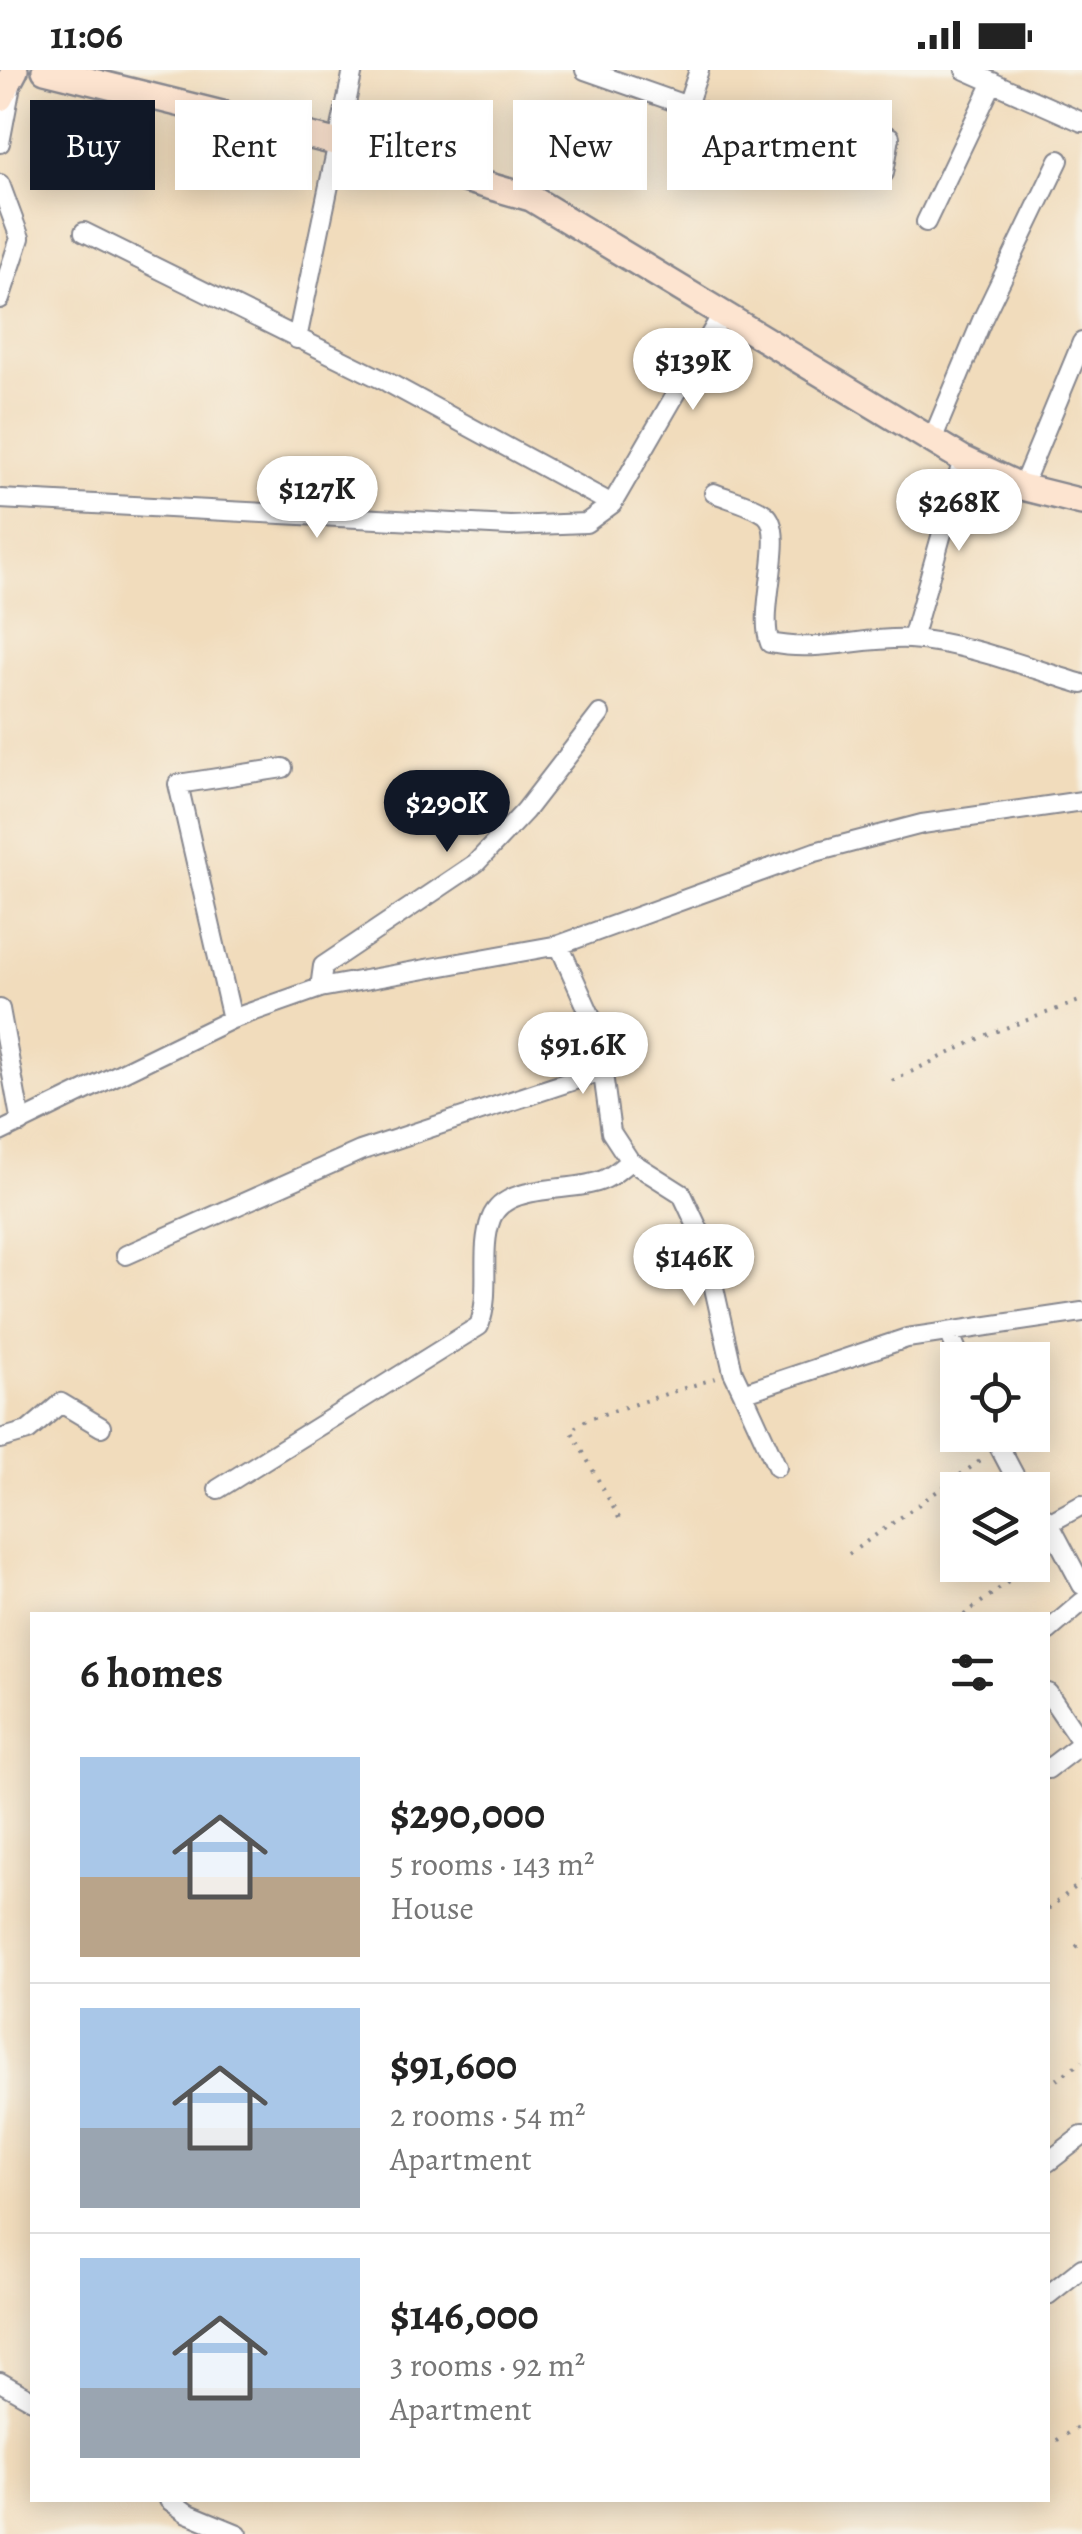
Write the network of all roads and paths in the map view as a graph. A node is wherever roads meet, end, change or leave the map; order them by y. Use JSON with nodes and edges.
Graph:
{"nodes":[{"id":1,"x":45,"y":70,"type":"edge"},
{"id":2,"x":354,"y":70,"type":"edge"},
{"id":3,"x":585,"y":70,"type":"edge"},
{"id":4,"x":699,"y":70,"type":"edge"},
{"id":5,"x":964,"y":70,"type":"edge"},
{"id":6,"x":993,"y":82,"type":"junction"},
{"id":7,"x":9,"y":83,"type":"edge"},
{"id":8,"x":347,"y":100,"type":"edge"},
{"id":9,"x":670,"y":100,"type":"edge"},
{"id":10,"x":689,"y":100,"type":"edge"},
{"id":11,"x":1082,"y":122,"type":"edge"},
{"id":12,"x":332,"y":142,"type":"edge"},
{"id":13,"x":0,"y":143,"type":"edge"},
{"id":14,"x":1059,"y":160,"type":"dead end"},
{"id":15,"x":332,"y":172,"type":"edge"},
{"id":16,"x":0,"y":184,"type":"edge"},
{"id":17,"x":493,"y":187,"type":"edge"},
{"id":18,"x":926,"y":222,"type":"dead end"},
{"id":19,"x":84,"y":232,"type":"dead end"},
{"id":20,"x":0,"y":300,"type":"edge"},
{"id":21,"x":721,"y":316,"type":"junction"},
{"id":22,"x":298,"y":338,"type":"junction"},
{"id":23,"x":1082,"y":342,"type":"edge"},
{"id":24,"x":932,"y":440,"type":"junction"},
{"id":25,"x":963,"y":459,"type":"junction"},
{"id":26,"x":1022,"y":487,"type":"junction"},
{"id":27,"x":714,"y":493,"type":"dead end"},
{"id":28,"x":0,"y":500,"type":"edge"},
{"id":29,"x":1082,"y":502,"type":"edge"},
{"id":30,"x":612,"y":504,"type":"junction"},
{"id":31,"x":912,"y":639,"type":"junction"},
{"id":32,"x":1082,"y":684,"type":"edge"},
{"id":33,"x":600,"y":714,"type":"dead end"},
{"id":34,"x":282,"y":768,"type":"dead end"},
{"id":35,"x":1082,"y":801,"type":"edge"},
{"id":36,"x":559,"y":946,"type":"junction"},
{"id":37,"x":320,"y":988,"type":"junction"},
{"id":38,"x":1082,"y":1000,"type":"edge"},
{"id":39,"x":0,"y":1009,"type":"edge"},
{"id":40,"x":232,"y":1019,"type":"junction"},
{"id":41,"x":605,"y":1070,"type":"junction"},
{"id":42,"x":892,"y":1080,"type":"dead end"},
{"id":43,"x":22,"y":1123,"type":"junction"},
{"id":44,"x":0,"y":1132,"type":"edge"},
{"id":45,"x":630,"y":1162,"type":"junction"},
{"id":46,"x":126,"y":1255,"type":"dead end"},
{"id":47,"x":1082,"y":1312,"type":"edge"},
{"id":48,"x":949,"y":1332,"type":"junction"},
{"id":49,"x":953,"y":1342,"type":"edge"},
{"id":50,"x":733,"y":1372,"type":"junction"},
{"id":51,"x":743,"y":1393,"type":"junction"},
{"id":52,"x":101,"y":1427,"type":"dead end"},
{"id":53,"x":0,"y":1439,"type":"edge"},
{"id":54,"x":983,"y":1452,"type":"edge"},
{"id":55,"x":777,"y":1467,"type":"dead end"},
{"id":56,"x":218,"y":1488,"type":"dead end"},
{"id":57,"x":1082,"y":1504,"type":"edge"},
{"id":58,"x":619,"y":1518,"type":"dead end"},
{"id":59,"x":1050,"y":1522,"type":"edge"},
{"id":60,"x":1050,"y":1525,"type":"edge"},
{"id":61,"x":850,"y":1554,"type":"dead end"},
{"id":62,"x":1008,"y":1582,"type":"edge"},
{"id":63,"x":1082,"y":1585,"type":"edge"},
{"id":64,"x":1082,"y":1602,"type":"edge"},
{"id":65,"x":968,"y":1612,"type":"edge"},
{"id":66,"x":1050,"y":1630,"type":"edge"},
{"id":67,"x":1050,"y":1696,"type":"edge"},
{"id":68,"x":1079,"y":1733,"type":"edge"},
{"id":69,"x":1050,"y":1767,"type":"edge"},
{"id":70,"x":1082,"y":1882,"type":"edge"},
{"id":71,"x":1050,"y":1907,"type":"edge"},
{"id":72,"x":1082,"y":1942,"type":"edge"},
{"id":73,"x":1076,"y":1947,"type":"dead end"},
{"id":74,"x":1082,"y":2061,"type":"edge"},
{"id":75,"x":1050,"y":2085,"type":"edge"},
{"id":76,"x":1082,"y":2136,"type":"edge"},
{"id":77,"x":1050,"y":2160,"type":"edge"},
{"id":78,"x":1082,"y":2268,"type":"edge"},
{"id":79,"x":1050,"y":2293,"type":"edge"},
{"id":80,"x":0,"y":2382,"type":"edge"},
{"id":81,"x":30,"y":2399,"type":"edge"},
{"id":82,"x":1082,"y":2424,"type":"edge"},
{"id":83,"x":1050,"y":2445,"type":"edge"},
{"id":84,"x":172,"y":2502,"type":"edge"},
{"id":85,"x":238,"y":2534,"type":"edge"}],
"edges":[{"from":1,"to":12,"type":"street"},
{"from":2,"to":8,"type":"street"},
{"from":3,"to":9,"type":"street"},
{"from":4,"to":10,"type":"street"},
{"from":5,"to":6,"type":"street"},
{"from":6,"to":11,"type":"street"},
{"from":6,"to":18,"type":"street"},
{"from":7,"to":13,"type":"street"},
{"from":14,"to":24,"type":"street"},
{"from":15,"to":22,"type":"street"},
{"from":16,"to":20,"type":"street"},
{"from":17,"to":21,"type":"street"},
{"from":19,"to":22,"type":"street"},
{"from":21,"to":24,"type":"street"},
{"from":21,"to":30,"type":"street"},
{"from":22,"to":30,"type":"street"},
{"from":23,"to":26,"type":"street"},
{"from":24,"to":25,"type":"street"},
{"from":25,"to":26,"type":"street"},
{"from":25,"to":31,"type":"street"},
{"from":26,"to":29,"type":"street"},
{"from":27,"to":31,"type":"street"},
{"from":28,"to":30,"type":"street"},
{"from":31,"to":32,"type":"street"},
{"from":33,"to":37,"type":"street"},
{"from":34,"to":40,"type":"street"},
{"from":35,"to":36,"type":"street"},
{"from":36,"to":37,"type":"street"},
{"from":36,"to":41,"type":"street"},
{"from":37,"to":40,"type":"street"},
{"from":38,"to":42,"type":"path"},
{"from":39,"to":43,"type":"street"},
{"from":40,"to":43,"type":"street"},
{"from":41,"to":45,"type":"street"},
{"from":41,"to":46,"type":"street"},
{"from":43,"to":44,"type":"street"},
{"from":45,"to":50,"type":"street"},
{"from":45,"to":56,"type":"street"},
{"from":47,"to":48,"type":"street"},
{"from":48,"to":49,"type":"street"},
{"from":48,"to":51,"type":"street"},
{"from":50,"to":51,"type":"street"},
{"from":50,"to":58,"type":"path"},
{"from":51,"to":55,"type":"street"},
{"from":52,"to":53,"type":"street"},
{"from":54,"to":61,"type":"path"},
{"from":57,"to":59,"type":"street"},
{"from":60,"to":63,"type":"street"},
{"from":62,"to":65,"type":"path"},
{"from":64,"to":66,"type":"street"},
{"from":67,"to":68,"type":"street"},
{"from":68,"to":69,"type":"street"},
{"from":70,"to":71,"type":"path"},
{"from":72,"to":73,"type":"path"},
{"from":74,"to":75,"type":"path"},
{"from":76,"to":77,"type":"street"},
{"from":78,"to":79,"type":"street"},
{"from":80,"to":81,"type":"street"},
{"from":82,"to":83,"type":"path"},
{"from":84,"to":85,"type":"street"}]}
